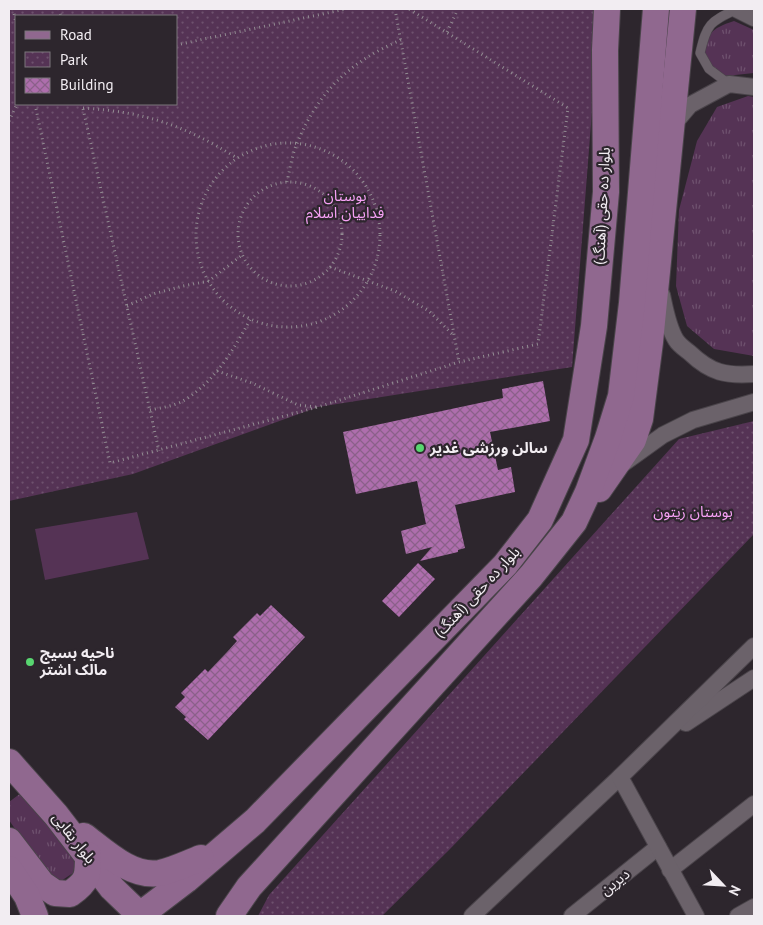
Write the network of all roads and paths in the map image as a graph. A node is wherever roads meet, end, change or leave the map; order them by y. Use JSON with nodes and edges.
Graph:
{"nodes":[{"id":1,"x":346,"y":9,"type":"edge"},
{"id":2,"x":395,"y":9,"type":"edge"},
{"id":3,"x":409,"y":9,"type":"edge"},
{"id":4,"x":458,"y":9,"type":"edge"},
{"id":5,"x":607,"y":9,"type":"edge"},
{"id":6,"x":656,"y":9,"type":"edge"},
{"id":7,"x":683,"y":9,"type":"edge"},
{"id":8,"x":736,"y":9,"type":"edge"},
{"id":9,"x":754,"y":18,"type":"edge"},
{"id":10,"x":447,"y":32,"type":"junction"},
{"id":11,"x":401,"y":40,"type":"junction"},
{"id":12,"x":178,"y":45,"type":"edge"},
{"id":13,"x":729,"y":84,"type":"junction"},
{"id":14,"x":754,"y":87,"type":"edge"},
{"id":15,"x":16,"y":105,"type":"edge"},
{"id":16,"x":35,"y":105,"type":"edge"},
{"id":17,"x":82,"y":106,"type":"edge"},
{"id":18,"x":9,"y":121,"type":"edge"},
{"id":19,"x":671,"y":127,"type":"junction"},
{"id":20,"x":297,"y":142,"type":"junction"},
{"id":21,"x":237,"y":158,"type":"junction"},
{"id":22,"x":287,"y":182,"type":"junction"},
{"id":23,"x":242,"y":255,"type":"junction"},
{"id":24,"x":330,"y":267,"type":"junction"},
{"id":25,"x":657,"y":273,"type":"junction"},
{"id":26,"x":209,"y":281,"type":"junction"},
{"id":27,"x":368,"y":281,"type":"junction"},
{"id":28,"x":127,"y":306,"type":"junction"},
{"id":29,"x":251,"y":318,"type":"junction"},
{"id":30,"x":454,"y":336,"type":"junction"},
{"id":31,"x":459,"y":362,"type":"junction"},
{"id":32,"x":217,"y":371,"type":"junction"},
{"id":33,"x":754,"y":374,"type":"edge"},
{"id":34,"x":754,"y":402,"type":"edge"},
{"id":35,"x":318,"y":408,"type":"junction"},
{"id":36,"x":150,"y":410,"type":"junction"},
{"id":37,"x":159,"y":451,"type":"junction"},
{"id":38,"x":612,"y":472,"type":"junction"},
{"id":39,"x":579,"y":512,"type":"junction"},
{"id":40,"x":754,"y":646,"type":"edge"},
{"id":41,"x":754,"y":678,"type":"edge"},
{"id":42,"x":655,"y":743,"type":"junction"},
{"id":43,"x":9,"y":762,"type":"edge"},
{"id":44,"x":620,"y":777,"type":"junction"},
{"id":45,"x":754,"y":804,"type":"edge"},
{"id":46,"x":56,"y":815,"type":"junction"},
{"id":47,"x":255,"y":820,"type":"junction"},
{"id":48,"x":9,"y":841,"type":"edge"},
{"id":49,"x":658,"y":848,"type":"junction"},
{"id":50,"x":88,"y":856,"type":"junction"},
{"id":51,"x":9,"y":869,"type":"edge"},
{"id":52,"x":670,"y":870,"type":"junction"},
{"id":53,"x":754,"y":907,"type":"edge"},
{"id":54,"x":35,"y":916,"type":"edge"},
{"id":55,"x":134,"y":916,"type":"edge"},
{"id":56,"x":229,"y":916,"type":"edge"},
{"id":57,"x":472,"y":916,"type":"edge"},
{"id":58,"x":572,"y":916,"type":"edge"},
{"id":59,"x":696,"y":916,"type":"edge"},
{"id":60,"x":738,"y":916,"type":"edge"}],
"edges":[{"from":1,"to":12,"type":"path"},
{"from":2,"to":11,"type":"path"},
{"from":3,"to":10,"type":"path"},
{"from":4,"to":10,"type":"path"},
{"from":5,"to":47,"type":"main road","name":"بلوار ده حقی (آهنگ)"},
{"from":6,"to":39,"type":"main road","name":"بلوار ده حقی (آهنگ)"},
{"from":7,"to":19,"type":"main road"},
{"from":8,"to":9,"type":"street"},
{"from":8,"to":13,"type":"lane"},
{"from":10,"to":31,"type":"path"},
{"from":11,"to":20,"type":"path"},
{"from":11,"to":30,"type":"path"},
{"from":13,"to":14,"type":"street"},
{"from":13,"to":19,"type":"street"},
{"from":15,"to":18,"type":"path"},
{"from":16,"to":37,"type":"path"},
{"from":17,"to":21,"type":"path"},
{"from":17,"to":28,"type":"path"},
{"from":19,"to":25,"type":"main road"},
{"from":20,"to":21,"type":"path"},
{"from":20,"to":22,"type":"path"},
{"from":20,"to":27,"type":"path"},
{"from":21,"to":26,"type":"path"},
{"from":22,"to":23,"type":"path"},
{"from":22,"to":24,"type":"path"},
{"from":23,"to":24,"type":"path"},
{"from":23,"to":26,"type":"path"},
{"from":24,"to":27,"type":"path"},
{"from":25,"to":33,"type":"street"},
{"from":25,"to":38,"type":"main road"},
{"from":26,"to":28,"type":"path"},
{"from":26,"to":29,"type":"path"},
{"from":27,"to":29,"type":"path"},
{"from":27,"to":30,"type":"path"},
{"from":28,"to":36,"type":"path"},
{"from":29,"to":32,"type":"path"},
{"from":30,"to":31,"type":"path"},
{"from":31,"to":35,"type":"path"},
{"from":32,"to":35,"type":"path"},
{"from":32,"to":36,"type":"path"},
{"from":34,"to":38,"type":"street"},
{"from":35,"to":37,"type":"path"},
{"from":36,"to":37,"type":"path"},
{"from":38,"to":39,"type":"main road"},
{"from":39,"to":56,"type":"main road","name":"بلوار ده حقی (آهنگ)"},
{"from":40,"to":42,"type":"street"},
{"from":41,"to":42,"type":"street"},
{"from":42,"to":44,"type":"street"},
{"from":43,"to":46,"type":"main road","name":"بلوار بقایی"},
{"from":44,"to":49,"type":"street"},
{"from":44,"to":57,"type":"street"},
{"from":45,"to":52,"type":"street"},
{"from":46,"to":47,"type":"main road"},
{"from":46,"to":50,"type":"main road","name":"بلوار بقایی"},
{"from":47,"to":55,"type":"main road","name":"بلوار ده حقی (آهنگ)"},
{"from":48,"to":50,"type":"main road"},
{"from":49,"to":52,"type":"street"},
{"from":49,"to":58,"type":"street","name":"دیرین"},
{"from":50,"to":55,"type":"main road","name":"بلوار بقایی"},
{"from":51,"to":54,"type":"main road"},
{"from":52,"to":59,"type":"street"},
{"from":53,"to":60,"type":"street"}]}
